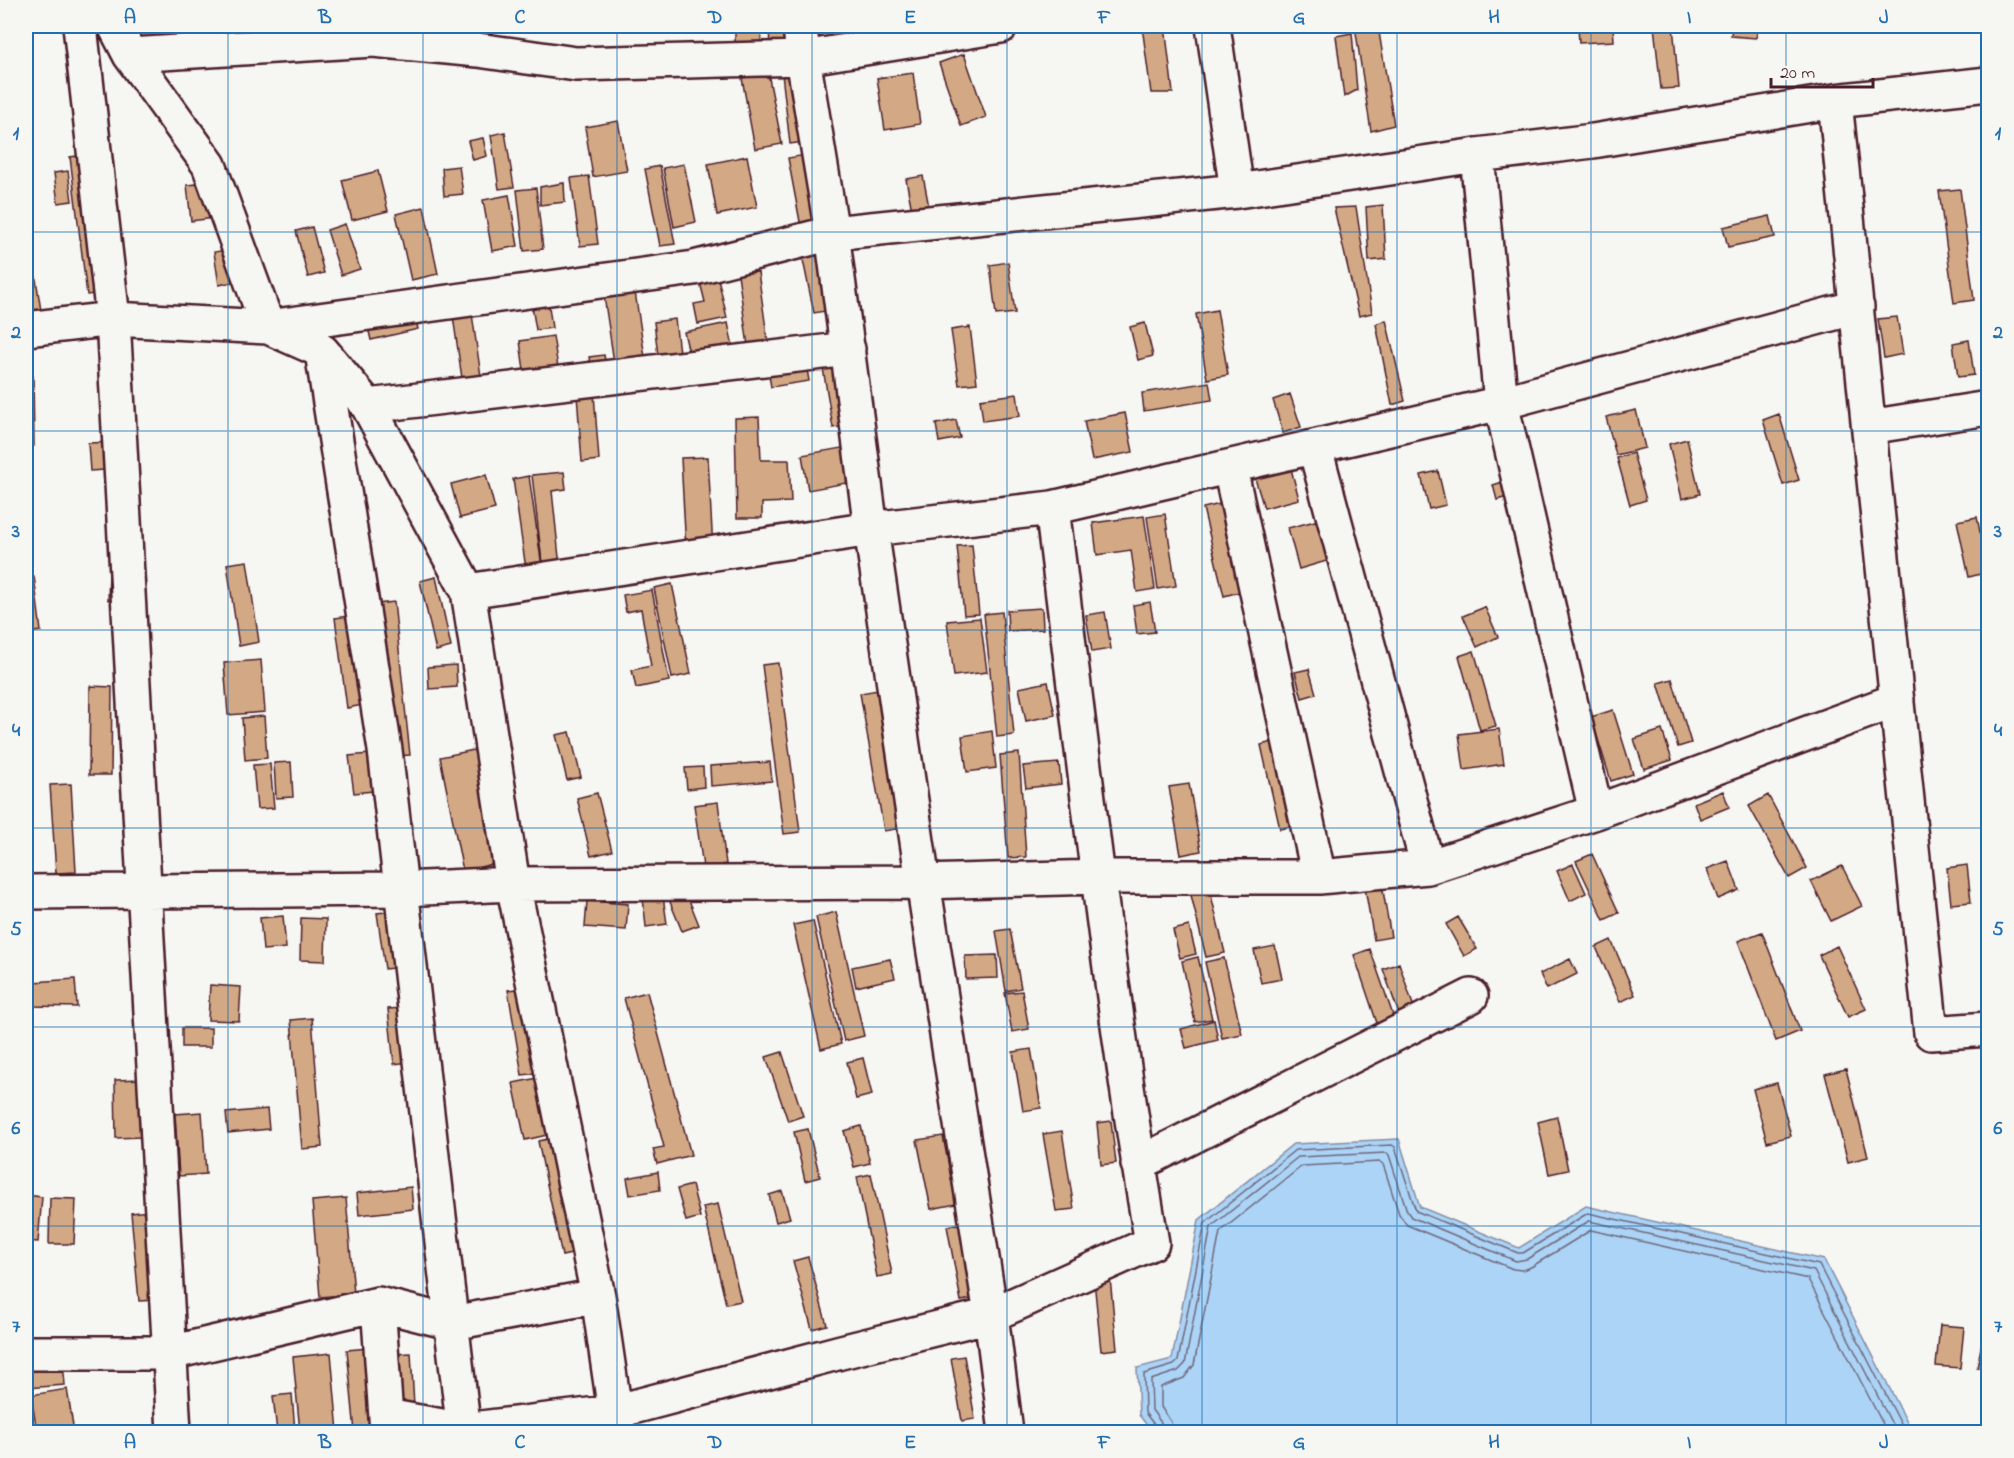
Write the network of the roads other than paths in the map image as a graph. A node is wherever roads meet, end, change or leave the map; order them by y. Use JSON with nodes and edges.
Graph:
{"nodes":[{"id":1,"x":80,"y":26,"type":"edge"},
{"id":2,"x":115,"y":26,"type":"edge"},
{"id":3,"x":800,"y":26,"type":"edge"},
{"id":4,"x":1001,"y":26,"type":"edge"},
{"id":5,"x":1213,"y":26,"type":"edge"},
{"id":6,"x":373,"y":33,"type":"edge"},
{"id":7,"x":478,"y":38,"type":"edge"},
{"id":8,"x":130,"y":55,"type":"junction"},
{"id":9,"x":802,"y":58,"type":"junction"},
{"id":10,"x":1989,"y":84,"type":"edge"},
{"id":11,"x":1836,"y":101,"type":"junction"},
{"id":12,"x":1477,"y":155,"type":"junction"},
{"id":13,"x":1237,"y":191,"type":"junction"},
{"id":14,"x":832,"y":233,"type":"junction"},
{"id":15,"x":1857,"y":307,"type":"junction"},
{"id":16,"x":113,"y":320,"type":"junction"},
{"id":17,"x":268,"y":327,"type":"junction"},
{"id":18,"x":26,"y":329,"type":"edge"},
{"id":19,"x":848,"y":349,"type":"junction"},
{"id":20,"x":322,"y":351,"type":"junction"},
{"id":21,"x":1501,"y":403,"type":"junction"},
{"id":22,"x":368,"y":406,"type":"junction"},
{"id":23,"x":1989,"y":408,"type":"edge"},
{"id":24,"x":1869,"y":428,"type":"junction"},
{"id":25,"x":1315,"y":448,"type":"junction"},
{"id":26,"x":1230,"y":468,"type":"junction"},
{"id":27,"x":1052,"y":508,"type":"junction"},
{"id":28,"x":871,"y":529,"type":"junction"},
{"id":29,"x":468,"y":591,"type":"junction"},
{"id":30,"x":1897,"y":700,"type":"junction"},
{"id":31,"x":1596,"y":812,"type":"junction"},
{"id":32,"x":1428,"y":867,"type":"junction"},
{"id":33,"x":1099,"y":877,"type":"junction"},
{"id":34,"x":1319,"y":877,"type":"junction"},
{"id":35,"x":923,"y":882,"type":"junction"},
{"id":36,"x":513,"y":884,"type":"junction"},
{"id":37,"x":401,"y":889,"type":"junction"},
{"id":38,"x":145,"y":891,"type":"junction"},
{"id":39,"x":26,"y":892,"type":"edge"},
{"id":40,"x":1471,"y":996,"type":"dead end"},
{"id":41,"x":1989,"y":1029,"type":"edge"},
{"id":42,"x":1138,"y":1164,"type":"junction"},
{"id":43,"x":598,"y":1296,"type":"junction"},
{"id":44,"x":378,"y":1304,"type":"junction"},
{"id":45,"x":992,"y":1315,"type":"junction"},
{"id":46,"x":453,"y":1323,"type":"junction"},
{"id":47,"x":26,"y":1353,"type":"edge"},
{"id":48,"x":170,"y":1353,"type":"junction"},
{"id":49,"x":616,"y":1422,"type":"edge"},
{"id":50,"x":386,"y":1424,"type":"edge"},
{"id":51,"x":464,"y":1431,"type":"edge"},
{"id":52,"x":174,"y":1432,"type":"edge"},
{"id":53,"x":1006,"y":1432,"type":"edge"}],
"edges":[{"from":1,"to":16,"type":"street"},
{"from":2,"to":8,"type":"street"},
{"from":3,"to":9,"type":"street"},
{"from":4,"to":9,"type":"street"},
{"from":5,"to":13,"type":"street"},
{"from":6,"to":7,"type":"street"},
{"from":6,"to":8,"type":"street"},
{"from":7,"to":9,"type":"street"},
{"from":8,"to":17,"type":"street"},
{"from":9,"to":14,"type":"street"},
{"from":10,"to":11,"type":"street"},
{"from":11,"to":12,"type":"street"},
{"from":11,"to":15,"type":"street"},
{"from":12,"to":13,"type":"street"},
{"from":12,"to":21,"type":"street"},
{"from":13,"to":14,"type":"street"},
{"from":14,"to":17,"type":"street"},
{"from":14,"to":19,"type":"street"},
{"from":15,"to":21,"type":"street"},
{"from":15,"to":24,"type":"street"},
{"from":16,"to":17,"type":"street"},
{"from":16,"to":18,"type":"street"},
{"from":16,"to":38,"type":"street"},
{"from":17,"to":20,"type":"street"},
{"from":19,"to":22,"type":"street"},
{"from":19,"to":28,"type":"street"},
{"from":20,"to":22,"type":"street"},
{"from":20,"to":37,"type":"street"},
{"from":21,"to":25,"type":"street"},
{"from":21,"to":31,"type":"street"},
{"from":22,"to":29,"type":"street"},
{"from":23,"to":24,"type":"street"},
{"from":24,"to":30,"type":"street"},
{"from":25,"to":26,"type":"street"},
{"from":25,"to":32,"type":"street"},
{"from":26,"to":27,"type":"street"},
{"from":26,"to":34,"type":"street"},
{"from":27,"to":28,"type":"street"},
{"from":27,"to":33,"type":"street"},
{"from":28,"to":29,"type":"street"},
{"from":28,"to":35,"type":"street"},
{"from":29,"to":36,"type":"street"},
{"from":30,"to":31,"type":"street"},
{"from":30,"to":41,"type":"street"},
{"from":31,"to":32,"type":"street"},
{"from":32,"to":34,"type":"street"},
{"from":33,"to":34,"type":"street"},
{"from":33,"to":35,"type":"street"},
{"from":33,"to":42,"type":"street"},
{"from":35,"to":36,"type":"street"},
{"from":35,"to":45,"type":"street"},
{"from":36,"to":37,"type":"street"},
{"from":36,"to":43,"type":"street"},
{"from":37,"to":38,"type":"street"},
{"from":37,"to":46,"type":"street"},
{"from":38,"to":39,"type":"street"},
{"from":38,"to":48,"type":"street"},
{"from":40,"to":42,"type":"street"},
{"from":42,"to":45,"type":"street"},
{"from":43,"to":46,"type":"street"},
{"from":43,"to":49,"type":"street"},
{"from":44,"to":46,"type":"street"},
{"from":44,"to":48,"type":"street"},
{"from":44,"to":50,"type":"street"},
{"from":45,"to":49,"type":"street"},
{"from":45,"to":53,"type":"street"},
{"from":46,"to":51,"type":"street"},
{"from":47,"to":48,"type":"street"},
{"from":48,"to":52,"type":"street"},
{"from":49,"to":51,"type":"street"},
{"from":50,"to":51,"type":"street"}]}
